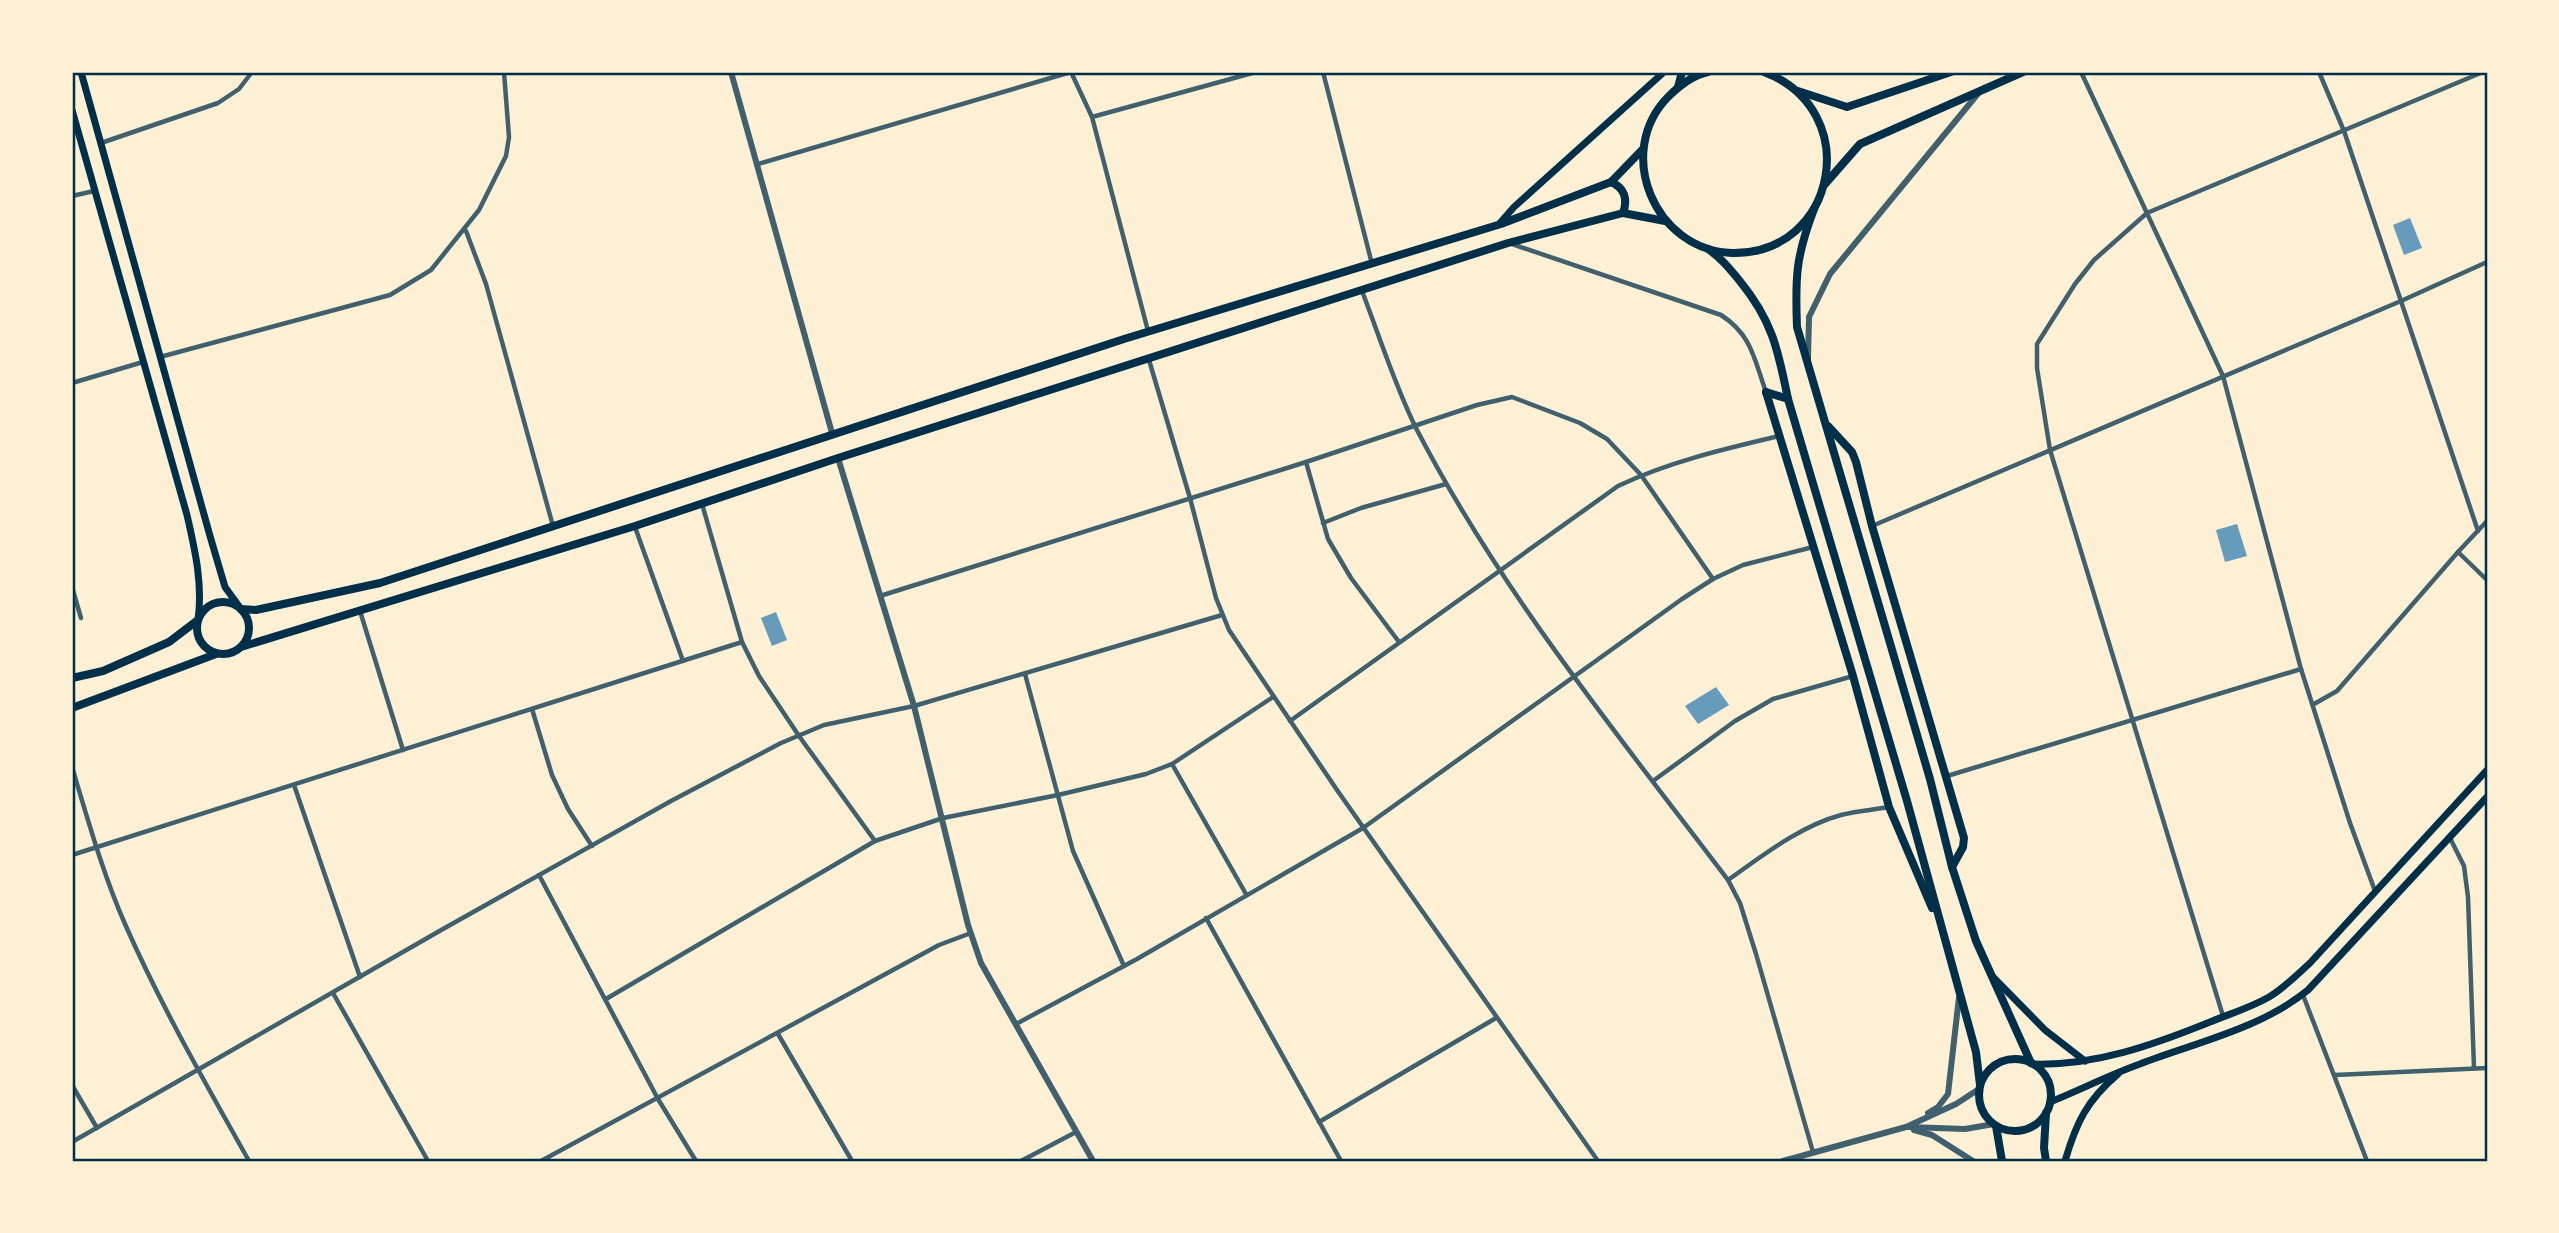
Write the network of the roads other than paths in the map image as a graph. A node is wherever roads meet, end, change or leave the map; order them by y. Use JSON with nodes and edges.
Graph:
{"nodes":[{"id":1,"x":81,"y":72,"type":"edge"},
{"id":2,"x":252,"y":72,"type":"edge"},
{"id":3,"x":504,"y":72,"type":"edge"},
{"id":4,"x":731,"y":72,"type":"edge"},
{"id":5,"x":1071,"y":72,"type":"edge"},
{"id":6,"x":1256,"y":72,"type":"edge"},
{"id":7,"x":1323,"y":72,"type":"edge"},
{"id":8,"x":1664,"y":72,"type":"edge"},
{"id":9,"x":1682,"y":72,"type":"edge"},
{"id":10,"x":1708,"y":72,"type":"edge"},
{"id":11,"x":1763,"y":72,"type":"edge"},
{"id":12,"x":1951,"y":72,"type":"edge"},
{"id":13,"x":2023,"y":72,"type":"edge"},
{"id":14,"x":2081,"y":72,"type":"edge"},
{"id":15,"x":2319,"y":72,"type":"edge"},
{"id":16,"x":2483,"y":72,"type":"edge"},
{"id":17,"x":1678,"y":87,"type":"junction"},
{"id":18,"x":1981,"y":90,"type":"junction"},
{"id":19,"x":1798,"y":91,"type":"junction"},
{"id":20,"x":72,"y":110,"type":"edge"},
{"id":21,"x":1092,"y":117,"type":"junction"},
{"id":22,"x":2344,"y":131,"type":"junction"},
{"id":23,"x":100,"y":143,"type":"junction"},
{"id":24,"x":1643,"y":149,"type":"junction"},
{"id":25,"x":758,"y":164,"type":"junction"},
{"id":26,"x":1611,"y":182,"type":"junction"},
{"id":27,"x":1825,"y":184,"type":"junction"},
{"id":28,"x":94,"y":191,"type":"junction"},
{"id":29,"x":72,"y":196,"type":"edge"},
{"id":30,"x":1814,"y":209,"type":"junction"},
{"id":31,"x":1623,"y":213,"type":"junction"},
{"id":32,"x":2147,"y":213,"type":"junction"},
{"id":33,"x":1665,"y":221,"type":"junction"},
{"id":34,"x":1499,"y":225,"type":"junction"},
{"id":35,"x":465,"y":230,"type":"junction"},
{"id":36,"x":1508,"y":243,"type":"junction"},
{"id":37,"x":1708,"y":249,"type":"junction"},
{"id":38,"x":2487,"y":262,"type":"edge"},
{"id":39,"x":1373,"y":264,"type":"junction"},
{"id":40,"x":1362,"y":290,"type":"junction"},
{"id":41,"x":2401,"y":302,"type":"junction"},
{"id":42,"x":1148,"y":331,"type":"junction"},
{"id":43,"x":160,"y":357,"type":"junction"},
{"id":44,"x":1149,"y":360,"type":"junction"},
{"id":45,"x":143,"y":362,"type":"junction"},
{"id":46,"x":1808,"y":365,"type":"junction"},
{"id":47,"x":2223,"y":376,"type":"junction"},
{"id":48,"x":72,"y":383,"type":"edge"},
{"id":49,"x":1766,"y":392,"type":"junction"},
{"id":50,"x":1788,"y":399,"type":"junction"},
{"id":51,"x":1825,"y":423,"type":"junction"},
{"id":52,"x":1415,"y":426,"type":"junction"},
{"id":53,"x":832,"y":433,"type":"junction"},
{"id":54,"x":1779,"y":436,"type":"junction"},
{"id":55,"x":2050,"y":450,"type":"junction"},
{"id":56,"x":838,"y":458,"type":"junction"},
{"id":57,"x":1306,"y":462,"type":"junction"},
{"id":58,"x":1641,"y":475,"type":"junction"},
{"id":59,"x":1446,"y":484,"type":"junction"},
{"id":60,"x":1190,"y":498,"type":"junction"},
{"id":61,"x":702,"y":504,"type":"junction"},
{"id":62,"x":2487,"y":521,"type":"edge"},
{"id":63,"x":1323,"y":523,"type":"junction"},
{"id":64,"x":553,"y":526,"type":"junction"},
{"id":65,"x":635,"y":526,"type":"junction"},
{"id":66,"x":1872,"y":526,"type":"junction"},
{"id":67,"x":2479,"y":531,"type":"junction"},
{"id":68,"x":1813,"y":547,"type":"junction"},
{"id":69,"x":2458,"y":552,"type":"junction"},
{"id":70,"x":1501,"y":569,"type":"junction"},
{"id":71,"x":1713,"y":579,"type":"junction"},
{"id":72,"x":2487,"y":580,"type":"edge"},
{"id":73,"x":72,"y":587,"type":"edge"},
{"id":74,"x":880,"y":596,"type":"junction"},
{"id":75,"x":241,"y":609,"type":"junction"},
{"id":76,"x":359,"y":610,"type":"junction"},
{"id":77,"x":1222,"y":615,"type":"junction"},
{"id":78,"x":81,"y":618,"type":"dead end"},
{"id":79,"x":198,"y":620,"type":"junction"},
{"id":80,"x":742,"y":642,"type":"junction"},
{"id":81,"x":1399,"y":642,"type":"junction"},
{"id":82,"x":241,"y":647,"type":"junction"},
{"id":83,"x":217,"y":653,"type":"junction"},
{"id":84,"x":683,"y":661,"type":"junction"},
{"id":85,"x":2301,"y":669,"type":"junction"},
{"id":86,"x":1026,"y":674,"type":"junction"},
{"id":87,"x":1853,"y":676,"type":"junction"},
{"id":88,"x":72,"y":678,"type":"edge"},
{"id":89,"x":1573,"y":678,"type":"junction"},
{"id":90,"x":1273,"y":697,"type":"junction"},
{"id":91,"x":2314,"y":704,"type":"junction"},
{"id":92,"x":915,"y":706,"type":"junction"},
{"id":93,"x":72,"y":708,"type":"edge"},
{"id":94,"x":532,"y":709,"type":"junction"},
{"id":95,"x":2133,"y":720,"type":"junction"},
{"id":96,"x":1290,"y":721,"type":"junction"},
{"id":97,"x":799,"y":736,"type":"junction"},
{"id":98,"x":403,"y":750,"type":"junction"},
{"id":99,"x":1172,"y":764,"type":"junction"},
{"id":100,"x":72,"y":767,"type":"edge"},
{"id":101,"x":2487,"y":771,"type":"edge"},
{"id":102,"x":1947,"y":776,"type":"junction"},
{"id":103,"x":1653,"y":781,"type":"junction"},
{"id":104,"x":294,"y":785,"type":"junction"},
{"id":105,"x":1058,"y":795,"type":"junction"},
{"id":106,"x":2487,"y":797,"type":"edge"},
{"id":107,"x":1889,"y":807,"type":"junction"},
{"id":108,"x":943,"y":818,"type":"junction"},
{"id":109,"x":1363,"y":828,"type":"junction"},
{"id":110,"x":2449,"y":838,"type":"junction"},
{"id":111,"x":875,"y":841,"type":"junction"},
{"id":112,"x":592,"y":846,"type":"junction"},
{"id":113,"x":97,"y":847,"type":"junction"},
{"id":114,"x":72,"y":855,"type":"edge"},
{"id":115,"x":1952,"y":867,"type":"junction"},
{"id":116,"x":539,"y":875,"type":"junction"},
{"id":117,"x":1728,"y":880,"type":"junction"},
{"id":118,"x":2376,"y":892,"type":"junction"},
{"id":119,"x":1246,"y":894,"type":"junction"},
{"id":120,"x":1206,"y":918,"type":"junction"},
{"id":121,"x":971,"y":933,"type":"junction"},
{"id":122,"x":1945,"y":937,"type":"junction"},
{"id":123,"x":1124,"y":966,"type":"junction"},
{"id":124,"x":1992,"y":975,"type":"junction"},
{"id":125,"x":360,"y":977,"type":"junction"},
{"id":126,"x":1959,"y":990,"type":"junction"},
{"id":127,"x":333,"y":993,"type":"junction"},
{"id":128,"x":2302,"y":994,"type":"junction"},
{"id":129,"x":606,"y":999,"type":"junction"},
{"id":130,"x":2223,"y":1017,"type":"junction"},
{"id":131,"x":1496,"y":1018,"type":"junction"},
{"id":132,"x":1016,"y":1024,"type":"junction"},
{"id":133,"x":778,"y":1034,"type":"junction"},
{"id":134,"x":2086,"y":1061,"type":"junction"},
{"id":135,"x":2032,"y":1063,"type":"junction"},
{"id":136,"x":2487,"y":1068,"type":"edge"},
{"id":137,"x":2474,"y":1069,"type":"junction"},
{"id":138,"x":199,"y":1070,"type":"junction"},
{"id":139,"x":2122,"y":1070,"type":"junction"},
{"id":140,"x":2335,"y":1075,"type":"junction"},
{"id":141,"x":72,"y":1085,"type":"edge"},
{"id":142,"x":1980,"y":1087,"type":"junction"},
{"id":143,"x":659,"y":1099,"type":"junction"},
{"id":144,"x":2050,"y":1102,"type":"junction"},
{"id":145,"x":2046,"y":1113,"type":"junction"},
{"id":146,"x":1319,"y":1122,"type":"junction"},
{"id":147,"x":1995,"y":1125,"type":"junction"},
{"id":148,"x":1906,"y":1127,"type":"junction"},
{"id":149,"x":97,"y":1128,"type":"junction"},
{"id":150,"x":1077,"y":1132,"type":"junction"},
{"id":151,"x":72,"y":1142,"type":"edge"},
{"id":152,"x":1814,"y":1152,"type":"junction"},
{"id":153,"x":249,"y":1161,"type":"edge"},
{"id":154,"x":428,"y":1161,"type":"edge"},
{"id":155,"x":541,"y":1161,"type":"edge"},
{"id":156,"x":696,"y":1161,"type":"edge"},
{"id":157,"x":852,"y":1161,"type":"edge"},
{"id":158,"x":1021,"y":1161,"type":"edge"},
{"id":159,"x":1093,"y":1161,"type":"edge"},
{"id":160,"x":1341,"y":1161,"type":"edge"},
{"id":161,"x":1598,"y":1161,"type":"edge"},
{"id":162,"x":1783,"y":1161,"type":"edge"},
{"id":163,"x":1973,"y":1161,"type":"edge"},
{"id":164,"x":2003,"y":1161,"type":"edge"},
{"id":165,"x":2046,"y":1161,"type":"edge"},
{"id":166,"x":2065,"y":1161,"type":"edge"},
{"id":167,"x":2367,"y":1161,"type":"edge"}],
"edges":[{"from":1,"to":23,"type":"main road"},
{"from":2,"to":23,"type":"street"},
{"from":3,"to":35,"type":"street"},
{"from":4,"to":25,"type":"street"},
{"from":5,"to":21,"type":"street"},
{"from":5,"to":25,"type":"street"},
{"from":6,"to":21,"type":"street"},
{"from":7,"to":39,"type":"street"},
{"from":8,"to":34,"type":"main road"},
{"from":9,"to":17,"type":"main road"},
{"from":10,"to":17,"type":"main road"},
{"from":11,"to":19,"type":"main road"},
{"from":12,"to":19,"type":"main road"},
{"from":13,"to":18,"type":"main road"},
{"from":14,"to":32,"type":"street"},
{"from":15,"to":22,"type":"street"},
{"from":16,"to":22,"type":"street"},
{"from":17,"to":24,"type":"main road"},
{"from":18,"to":27,"type":"main road"},
{"from":18,"to":46,"type":"street"},
{"from":19,"to":27,"type":"main road"},
{"from":20,"to":28,"type":"main road"},
{"from":21,"to":42,"type":"street"},
{"from":22,"to":32,"type":"street"},
{"from":22,"to":41,"type":"street"},
{"from":23,"to":43,"type":"main road"},
{"from":24,"to":26,"type":"main road"},
{"from":24,"to":33,"type":"main road"},
{"from":25,"to":53,"type":"street"},
{"from":26,"to":31,"type":"main road"},
{"from":26,"to":34,"type":"main road"},
{"from":27,"to":30,"type":"main road"},
{"from":28,"to":29,"type":"street"},
{"from":28,"to":45,"type":"main road"},
{"from":30,"to":37,"type":"main road"},
{"from":30,"to":46,"type":"main road"},
{"from":31,"to":33,"type":"main road"},
{"from":31,"to":36,"type":"main road"},
{"from":32,"to":47,"type":"street"},
{"from":32,"to":55,"type":"street"},
{"from":33,"to":37,"type":"main road"},
{"from":34,"to":39,"type":"main road"},
{"from":35,"to":43,"type":"street"},
{"from":35,"to":64,"type":"street"},
{"from":36,"to":40,"type":"main road"},
{"from":36,"to":49,"type":"street"},
{"from":37,"to":50,"type":"main road"},
{"from":38,"to":41,"type":"street"},
{"from":39,"to":42,"type":"main road"},
{"from":40,"to":44,"type":"main road"},
{"from":40,"to":52,"type":"street"},
{"from":41,"to":47,"type":"street"},
{"from":41,"to":67,"type":"street"},
{"from":42,"to":53,"type":"main road"},
{"from":43,"to":75,"type":"main road"},
{"from":44,"to":56,"type":"main road"},
{"from":44,"to":60,"type":"street"},
{"from":45,"to":48,"type":"street"},
{"from":45,"to":79,"type":"main road"},
{"from":46,"to":51,"type":"main road"},
{"from":47,"to":55,"type":"street"},
{"from":47,"to":85,"type":"street"},
{"from":49,"to":50,"type":"main road"},
{"from":49,"to":54,"type":"main road"},
{"from":50,"to":122,"type":"main road"},
{"from":51,"to":66,"type":"main road"},
{"from":51,"to":115,"type":"main road"},
{"from":52,"to":57,"type":"street"},
{"from":52,"to":58,"type":"street"},
{"from":52,"to":59,"type":"street"},
{"from":53,"to":64,"type":"main road"},
{"from":54,"to":58,"type":"street"},
{"from":54,"to":68,"type":"main road"},
{"from":55,"to":66,"type":"street"},
{"from":55,"to":95,"type":"street"},
{"from":56,"to":61,"type":"main road"},
{"from":56,"to":74,"type":"street"},
{"from":57,"to":60,"type":"street"},
{"from":57,"to":63,"type":"street"},
{"from":58,"to":70,"type":"street"},
{"from":58,"to":71,"type":"street"},
{"from":59,"to":63,"type":"street"},
{"from":59,"to":70,"type":"street"},
{"from":60,"to":74,"type":"street"},
{"from":60,"to":77,"type":"street"},
{"from":61,"to":65,"type":"main road"},
{"from":61,"to":80,"type":"street"},
{"from":62,"to":67,"type":"street"},
{"from":63,"to":81,"type":"street"},
{"from":64,"to":75,"type":"main road"},
{"from":65,"to":76,"type":"main road"},
{"from":65,"to":84,"type":"street"},
{"from":66,"to":102,"type":"main road"},
{"from":67,"to":69,"type":"street"},
{"from":68,"to":71,"type":"street"},
{"from":68,"to":87,"type":"main road"},
{"from":69,"to":72,"type":"street"},
{"from":69,"to":91,"type":"street"},
{"from":70,"to":81,"type":"street"},
{"from":70,"to":89,"type":"street"},
{"from":71,"to":89,"type":"street"},
{"from":73,"to":78,"type":"street"},
{"from":74,"to":92,"type":"street"},
{"from":75,"to":79,"type":"main road"},
{"from":75,"to":82,"type":"main road"},
{"from":76,"to":82,"type":"main road"},
{"from":76,"to":98,"type":"street"},
{"from":77,"to":86,"type":"street"},
{"from":77,"to":90,"type":"street"},
{"from":79,"to":83,"type":"main road"},
{"from":79,"to":88,"type":"main road"},
{"from":80,"to":84,"type":"street"},
{"from":80,"to":97,"type":"street"},
{"from":81,"to":96,"type":"street"},
{"from":82,"to":83,"type":"main road"},
{"from":83,"to":93,"type":"main road"},
{"from":84,"to":94,"type":"street"},
{"from":85,"to":91,"type":"street"},
{"from":85,"to":95,"type":"street"},
{"from":86,"to":92,"type":"street"},
{"from":86,"to":105,"type":"street"},
{"from":87,"to":103,"type":"street"},
{"from":87,"to":107,"type":"main road"},
{"from":89,"to":103,"type":"street"},
{"from":89,"to":109,"type":"street"},
{"from":90,"to":96,"type":"street"},
{"from":90,"to":99,"type":"street"},
{"from":91,"to":118,"type":"street"},
{"from":92,"to":97,"type":"street"},
{"from":92,"to":108,"type":"street"},
{"from":94,"to":98,"type":"street"},
{"from":94,"to":112,"type":"street"},
{"from":95,"to":102,"type":"street"},
{"from":95,"to":130,"type":"street"},
{"from":96,"to":109,"type":"street"},
{"from":97,"to":111,"type":"street"},
{"from":97,"to":112,"type":"street"},
{"from":98,"to":104,"type":"street"},
{"from":99,"to":105,"type":"street"},
{"from":99,"to":119,"type":"street"},
{"from":100,"to":113,"type":"street"},
{"from":101,"to":118,"type":"main road"},
{"from":102,"to":115,"type":"main road"},
{"from":103,"to":117,"type":"street"},
{"from":104,"to":113,"type":"street"},
{"from":104,"to":125,"type":"street"},
{"from":105,"to":108,"type":"street"},
{"from":105,"to":123,"type":"street"},
{"from":106,"to":110,"type":"main road"},
{"from":107,"to":117,"type":"street"},
{"from":107,"to":122,"type":"main road"},
{"from":108,"to":111,"type":"street"},
{"from":108,"to":121,"type":"street"},
{"from":109,"to":119,"type":"street"},
{"from":109,"to":131,"type":"street"},
{"from":110,"to":128,"type":"main road"},
{"from":110,"to":137,"type":"street"},
{"from":111,"to":129,"type":"street"},
{"from":112,"to":116,"type":"street"},
{"from":113,"to":114,"type":"street"},
{"from":113,"to":138,"type":"street"},
{"from":115,"to":124,"type":"main road"},
{"from":116,"to":125,"type":"street"},
{"from":116,"to":129,"type":"street"},
{"from":117,"to":152,"type":"street"},
{"from":118,"to":130,"type":"main road"},
{"from":119,"to":120,"type":"street"},
{"from":120,"to":123,"type":"street"},
{"from":120,"to":146,"type":"street"},
{"from":121,"to":132,"type":"street"},
{"from":121,"to":133,"type":"street"},
{"from":122,"to":126,"type":"main road"},
{"from":123,"to":132,"type":"street"},
{"from":124,"to":134,"type":"main road"},
{"from":124,"to":135,"type":"main road"},
{"from":125,"to":127,"type":"street"},
{"from":126,"to":142,"type":"main road"},
{"from":126,"to":148,"type":"street"},
{"from":127,"to":138,"type":"street"},
{"from":127,"to":154,"type":"street"},
{"from":128,"to":139,"type":"main road"},
{"from":128,"to":140,"type":"street"},
{"from":129,"to":143,"type":"street"},
{"from":130,"to":134,"type":"main road"},
{"from":131,"to":146,"type":"street"},
{"from":131,"to":161,"type":"street"},
{"from":132,"to":150,"type":"street"},
{"from":133,"to":143,"type":"street"},
{"from":133,"to":157,"type":"street"},
{"from":134,"to":135,"type":"main road"},
{"from":135,"to":142,"type":"main road"},
{"from":135,"to":144,"type":"main road"},
{"from":136,"to":137,"type":"street"},
{"from":137,"to":140,"type":"street"},
{"from":138,"to":149,"type":"street"},
{"from":138,"to":153,"type":"street"},
{"from":139,"to":144,"type":"main road"},
{"from":139,"to":166,"type":"main road"},
{"from":140,"to":167,"type":"street"},
{"from":141,"to":149,"type":"street"},
{"from":142,"to":147,"type":"main road"},
{"from":142,"to":148,"type":"street"},
{"from":143,"to":155,"type":"street"},
{"from":143,"to":156,"type":"street"},
{"from":144,"to":145,"type":"main road"},
{"from":145,"to":147,"type":"main road"},
{"from":145,"to":165,"type":"main road"},
{"from":146,"to":160,"type":"street"},
{"from":147,"to":148,"type":"street"},
{"from":147,"to":164,"type":"main road"},
{"from":148,"to":152,"type":"street"},
{"from":148,"to":163,"type":"street"},
{"from":149,"to":151,"type":"street"},
{"from":150,"to":158,"type":"street"},
{"from":150,"to":159,"type":"street"},
{"from":152,"to":162,"type":"street"}]}
